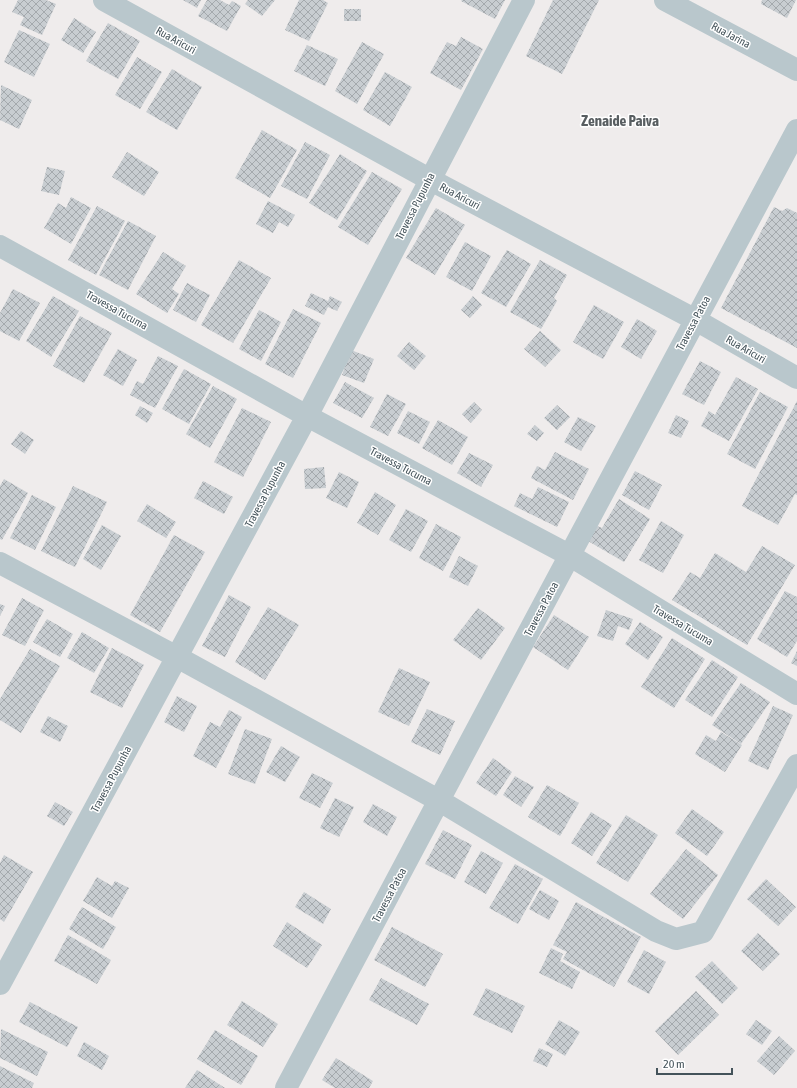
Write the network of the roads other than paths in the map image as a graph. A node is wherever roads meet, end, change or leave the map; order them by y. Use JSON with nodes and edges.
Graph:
{"nodes":[{"id":1,"x":104,"y":0,"type":"edge"},
{"id":2,"x":524,"y":0,"type":"edge"},
{"id":3,"x":665,"y":0,"type":"edge"},
{"id":4,"x":797,"y":70,"type":"edge"},
{"id":5,"x":797,"y":130,"type":"edge"},
{"id":6,"x":429,"y":179,"type":"junction"},
{"id":7,"x":0,"y":246,"type":"edge"},
{"id":8,"x":694,"y":319,"type":"junction"},
{"id":9,"x":797,"y":378,"type":"edge"},
{"id":10,"x":307,"y":416,"type":"junction"},
{"id":11,"x":569,"y":555,"type":"junction"},
{"id":12,"x":0,"y":564,"type":"edge"},
{"id":13,"x":177,"y":657,"type":"junction"},
{"id":14,"x":797,"y":694,"type":"edge"},
{"id":15,"x":797,"y":765,"type":"edge"},
{"id":16,"x":440,"y":801,"type":"junction"},
{"id":17,"x":8,"y":951,"type":"edge"},
{"id":18,"x":0,"y":984,"type":"edge"},
{"id":19,"x":286,"y":1088,"type":"edge"}],
"edges":[{"from":1,"to":6,"type":"street","name":"Rua Aricuri"},
{"from":2,"to":6,"type":"street","name":"Travessa Pupunha"},
{"from":3,"to":4,"type":"street","name":"Rua Jarina"},
{"from":5,"to":8,"type":"street","name":"Travessa Patoa"},
{"from":6,"to":8,"type":"street","name":"Rua Aricuri"},
{"from":6,"to":10,"type":"street","name":"Travessa Pupunha"},
{"from":7,"to":10,"type":"street","name":"Travessa Tucuma"},
{"from":8,"to":9,"type":"street","name":"Rua Aricuri"},
{"from":8,"to":11,"type":"street","name":"Travessa Patoa"},
{"from":10,"to":11,"type":"street","name":"Travessa Tucuma"},
{"from":10,"to":13,"type":"street","name":"Travessa Pupunha"},
{"from":11,"to":14,"type":"street","name":"Travessa Tucuma"},
{"from":11,"to":16,"type":"street","name":"Travessa Patoa"},
{"from":12,"to":13,"type":"street"},
{"from":13,"to":16,"type":"street"},
{"from":13,"to":17,"type":"street","name":"Travessa Pupunha"},
{"from":15,"to":16,"type":"street"},
{"from":16,"to":19,"type":"street","name":"Travessa Patoa"},
{"from":17,"to":18,"type":"street","name":"Travessa Pupunha"}]}
